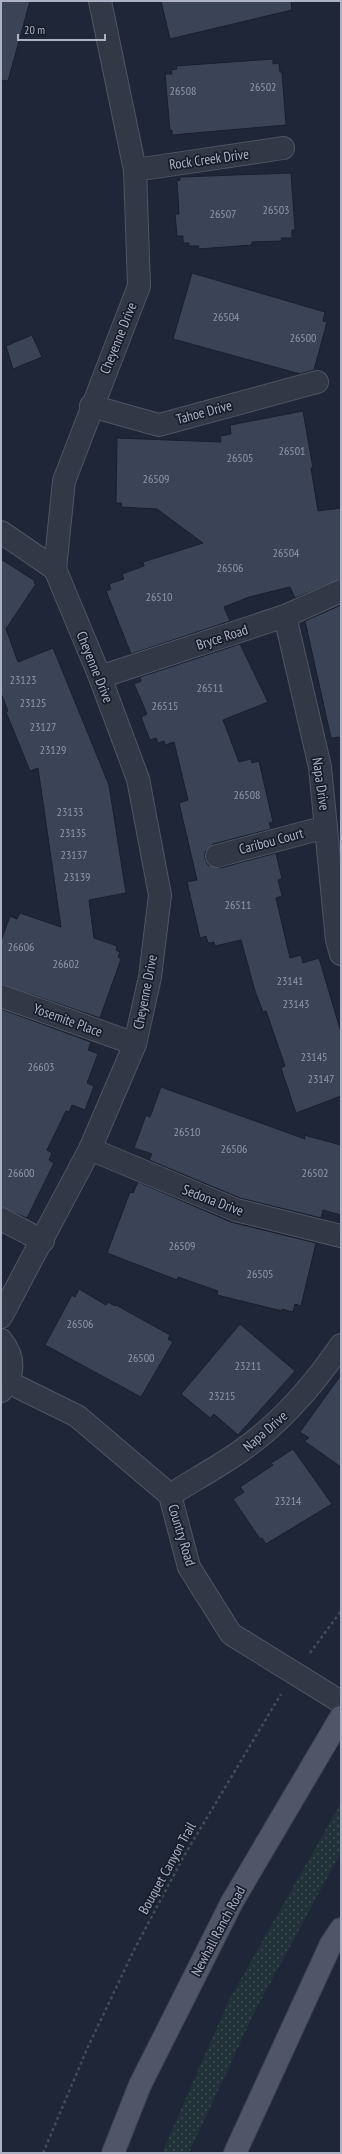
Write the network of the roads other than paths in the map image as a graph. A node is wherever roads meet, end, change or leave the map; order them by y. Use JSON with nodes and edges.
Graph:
{"nodes":[{"id":1,"x":100,"y":1,"type":"edge"},
{"id":2,"x":283,"y":148,"type":"dead end"},
{"id":3,"x":135,"y":170,"type":"junction"},
{"id":4,"x":317,"y":382,"type":"dead end"},
{"id":5,"x":91,"y":406,"type":"junction"},
{"id":6,"x":1,"y":532,"type":"edge"},
{"id":7,"x":54,"y":569,"type":"junction"},
{"id":8,"x":341,"y":591,"type":"edge"},
{"id":9,"x":285,"y":616,"type":"junction"},
{"id":10,"x":100,"y":677,"type":"junction"},
{"id":11,"x":326,"y":827,"type":"junction"},
{"id":12,"x":217,"y":856,"type":"dead end"},
{"id":13,"x":340,"y":945,"type":"edge"},
{"id":14,"x":1,"y":996,"type":"edge"},
{"id":15,"x":134,"y":1044,"type":"junction"},
{"id":16,"x":90,"y":1149,"type":"junction"},
{"id":17,"x":1,"y":1219,"type":"edge"},
{"id":18,"x":341,"y":1236,"type":"edge"},
{"id":19,"x":43,"y":1241,"type":"junction"},
{"id":20,"x":1,"y":1317,"type":"edge"},
{"id":21,"x":1,"y":1340,"type":"edge"},
{"id":22,"x":341,"y":1345,"type":"edge"},
{"id":23,"x":5,"y":1387,"type":"edge"},
{"id":24,"x":170,"y":1495,"type":"junction"},
{"id":25,"x":341,"y":1702,"type":"edge"},
{"id":26,"x":341,"y":1717,"type":"edge"},
{"id":27,"x":341,"y":1929,"type":"edge"},
{"id":28,"x":113,"y":2153,"type":"edge"},
{"id":29,"x":235,"y":2153,"type":"edge"}],
"edges":[{"from":1,"to":3,"type":"street","name":"Cheyenne Drive"},
{"from":2,"to":3,"type":"street","name":"Rock Creek Drive"},
{"from":3,"to":5,"type":"street","name":"Cheyenne Drive"},
{"from":4,"to":5,"type":"street","name":"Tahoe Drive"},
{"from":5,"to":7,"type":"street","name":"Cheyenne Drive"},
{"from":6,"to":7,"type":"street"},
{"from":7,"to":10,"type":"street","name":"Cheyenne Drive"},
{"from":8,"to":9,"type":"street","name":"Bryce Road"},
{"from":9,"to":10,"type":"street","name":"Bryce Road"},
{"from":9,"to":11,"type":"street","name":"Napa Drive"},
{"from":10,"to":15,"type":"street","name":"Cheyenne Drive"},
{"from":11,"to":12,"type":"street","name":"Caribou Court"},
{"from":11,"to":13,"type":"street","name":"Napa Drive"},
{"from":14,"to":15,"type":"street","name":"Yosemite Place"},
{"from":15,"to":16,"type":"street","name":"Cheyenne Drive"},
{"from":16,"to":18,"type":"street","name":"Sedona Drive"},
{"from":16,"to":19,"type":"street","name":"Cheyenne Drive"},
{"from":17,"to":19,"type":"street"},
{"from":19,"to":20,"type":"street","name":"Cheyenne Drive"},
{"from":21,"to":23,"type":"street"},
{"from":22,"to":24,"type":"street","name":"Napa Drive"},
{"from":23,"to":24,"type":"street","name":"Country Road"},
{"from":24,"to":25,"type":"street","name":"Country Road"},
{"from":26,"to":28,"type":"main road","name":"Newhall Ranch Road"},
{"from":27,"to":29,"type":"main road"}]}
